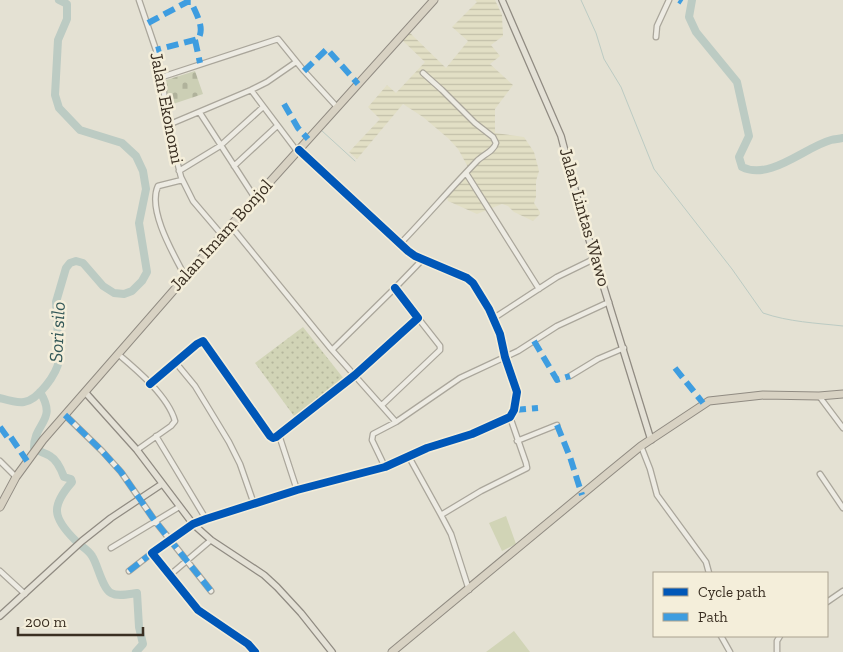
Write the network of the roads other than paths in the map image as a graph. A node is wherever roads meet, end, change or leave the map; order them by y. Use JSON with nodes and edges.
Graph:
{"nodes":[{"id":1,"x":139,"y":0,"type":"edge"},
{"id":2,"x":434,"y":0,"type":"edge"},
{"id":3,"x":502,"y":0,"type":"edge"},
{"id":4,"x":668,"y":0,"type":"edge"},
{"id":5,"x":656,"y":37,"type":"dead end"},
{"id":6,"x":296,"y":62,"type":"junction"},
{"id":7,"x":423,"y":73,"type":"dead end"},
{"id":8,"x":162,"y":77,"type":"junction"},
{"id":9,"x":251,"y":90,"type":"junction"},
{"id":10,"x":262,"y":107,"type":"junction"},
{"id":11,"x":337,"y":107,"type":"junction"},
{"id":12,"x":200,"y":113,"type":"junction"},
{"id":13,"x":168,"y":125,"type":"junction"},
{"id":14,"x":276,"y":126,"type":"junction"},
{"id":15,"x":220,"y":146,"type":"junction"},
{"id":16,"x":298,"y":150,"type":"junction"},
{"id":17,"x":234,"y":166,"type":"junction"},
{"id":18,"x":179,"y":171,"type":"junction"},
{"id":19,"x":466,"y":172,"type":"junction"},
{"id":20,"x":182,"y":180,"type":"junction"},
{"id":21,"x":255,"y":198,"type":"junction"},
{"id":22,"x":230,"y":225,"type":"junction"},
{"id":23,"x":222,"y":235,"type":"junction"},
{"id":24,"x":400,"y":244,"type":"junction"},
{"id":25,"x":596,"y":258,"type":"junction"},
{"id":26,"x":423,"y":259,"type":"junction"},
{"id":27,"x":185,"y":276,"type":"junction"},
{"id":28,"x":396,"y":288,"type":"junction"},
{"id":29,"x":539,"y":289,"type":"junction"},
{"id":30,"x":609,"y":302,"type":"junction"},
{"id":31,"x":418,"y":318,"type":"junction"},
{"id":32,"x":494,"y":318,"type":"junction"},
{"id":33,"x":624,"y":348,"type":"junction"},
{"id":34,"x":332,"y":350,"type":"junction"},
{"id":35,"x":118,"y":354,"type":"junction"},
{"id":36,"x":505,"y":357,"type":"junction"},
{"id":37,"x":176,"y":362,"type":"junction"},
{"id":38,"x":355,"y":375,"type":"junction"},
{"id":39,"x":570,"y":376,"type":"dead end"},
{"id":40,"x":150,"y":384,"type":"junction"},
{"id":41,"x":85,"y":392,"type":"junction"},
{"id":42,"x":843,"y":394,"type":"edge"},
{"id":43,"x":819,"y":396,"type":"junction"},
{"id":44,"x":382,"y":405,"type":"junction"},
{"id":45,"x":65,"y":416,"type":"junction"},
{"id":46,"x":510,"y":417,"type":"junction"},
{"id":47,"x":396,"y":422,"type":"junction"},
{"id":48,"x":557,"y":425,"type":"dead end"},
{"id":49,"x":843,"y":428,"type":"edge"},
{"id":50,"x":279,"y":435,"type":"junction"},
{"id":51,"x":156,"y":436,"type":"junction"},
{"id":52,"x":653,"y":438,"type":"junction"},
{"id":53,"x":517,"y":441,"type":"junction"},
{"id":54,"x":641,"y":446,"type":"junction"},
{"id":55,"x":137,"y":450,"type":"junction"},
{"id":56,"x":408,"y":457,"type":"junction"},
{"id":57,"x":0,"y":461,"type":"edge"},
{"id":58,"x":385,"y":467,"type":"junction"},
{"id":59,"x":820,"y":474,"type":"dead end"},
{"id":60,"x":16,"y":477,"type":"junction"},
{"id":61,"x":162,"y":484,"type":"junction"},
{"id":62,"x":297,"y":490,"type":"junction"},
{"id":63,"x":139,"y":499,"type":"junction"},
{"id":64,"x":254,"y":504,"type":"junction"},
{"id":65,"x":0,"y":507,"type":"edge"},
{"id":66,"x":179,"y":507,"type":"junction"},
{"id":67,"x":843,"y":508,"type":"edge"},
{"id":68,"x":441,"y":515,"type":"junction"},
{"id":69,"x":206,"y":519,"type":"junction"},
{"id":70,"x":155,"y":521,"type":"junction"},
{"id":71,"x":193,"y":524,"type":"junction"},
{"id":72,"x":172,"y":540,"type":"junction"},
{"id":73,"x":211,"y":540,"type":"junction"},
{"id":74,"x":111,"y":548,"type":"dead end"},
{"id":75,"x":152,"y":553,"type":"junction"},
{"id":76,"x":188,"y":560,"type":"junction"},
{"id":77,"x":0,"y":571,"type":"edge"},
{"id":78,"x":129,"y":571,"type":"dead end"},
{"id":79,"x":709,"y":572,"type":"edge"},
{"id":80,"x":170,"y":575,"type":"junction"},
{"id":81,"x":469,"y":590,"type":"junction"},
{"id":82,"x":843,"y":590,"type":"edge"},
{"id":83,"x":211,"y":591,"type":"dead end"},
{"id":84,"x":25,"y":594,"type":"junction"},
{"id":85,"x":828,"y":601,"type":"edge"},
{"id":86,"x":0,"y":616,"type":"edge"},
{"id":87,"x":722,"y":637,"type":"edge"},
{"id":88,"x":779,"y":637,"type":"edge"},
{"id":89,"x":255,"y":652,"type":"edge"},
{"id":90,"x":332,"y":652,"type":"edge"},
{"id":91,"x":392,"y":652,"type":"edge"},
{"id":92,"x":730,"y":652,"type":"edge"},
{"id":93,"x":777,"y":652,"type":"edge"}],
"edges":[{"from":1,"to":8,"type":"street","name":"Jalan Ekonomi"},
{"from":2,"to":11,"type":"highway","name":"Jalan Imam Bonjol"},
{"from":3,"to":25,"type":"main road","name":"Jalan Lintas Wawo"},
{"from":4,"to":5,"type":"street"},
{"from":6,"to":8,"type":"street"},
{"from":6,"to":9,"type":"street"},
{"from":6,"to":11,"type":"street"},
{"from":7,"to":19,"type":"street"},
{"from":8,"to":13,"type":"street","name":"Jalan Ekonomi"},
{"from":9,"to":10,"type":"street"},
{"from":9,"to":12,"type":"street"},
{"from":10,"to":14,"type":"street"},
{"from":10,"to":15,"type":"street"},
{"from":11,"to":16,"type":"highway","name":"Jalan Imam Bonjol"},
{"from":12,"to":13,"type":"street"},
{"from":12,"to":15,"type":"street"},
{"from":13,"to":18,"type":"street","name":"Jalan Ekonomi"},
{"from":14,"to":16,"type":"street"},
{"from":14,"to":17,"type":"street"},
{"from":15,"to":17,"type":"street"},
{"from":15,"to":18,"type":"street"},
{"from":16,"to":21,"type":"highway","name":"Jalan Imam Bonjol"},
{"from":16,"to":24,"type":"street"},
{"from":17,"to":21,"type":"street"},
{"from":18,"to":20,"type":"street","name":"Jalan Ekonomi"},
{"from":19,"to":24,"type":"street"},
{"from":19,"to":29,"type":"street"},
{"from":20,"to":23,"type":"street","name":"Jalan Ekonomi"},
{"from":20,"to":27,"type":"street"},
{"from":21,"to":22,"type":"highway","name":"Jalan Imam Bonjol"},
{"from":22,"to":23,"type":"highway","name":"Jalan Imam Bonjol"},
{"from":22,"to":34,"type":"street"},
{"from":23,"to":27,"type":"highway","name":"Jalan Imam Bonjol"},
{"from":24,"to":26,"type":"street"},
{"from":25,"to":29,"type":"street"},
{"from":25,"to":30,"type":"main road","name":"Jalan Lintas Wawo"},
{"from":26,"to":28,"type":"street"},
{"from":26,"to":32,"type":"street"},
{"from":27,"to":35,"type":"highway","name":"Jalan Imam Bonjol"},
{"from":28,"to":31,"type":"street"},
{"from":28,"to":34,"type":"street"},
{"from":29,"to":32,"type":"street"},
{"from":30,"to":33,"type":"main road","name":"Jalan Lintas Wawo"},
{"from":30,"to":36,"type":"street"},
{"from":31,"to":38,"type":"street"},
{"from":31,"to":44,"type":"street"},
{"from":32,"to":36,"type":"street"},
{"from":33,"to":39,"type":"street"},
{"from":33,"to":52,"type":"main road","name":"Jalan Lintas Wawo"},
{"from":34,"to":38,"type":"street"},
{"from":35,"to":40,"type":"street"},
{"from":35,"to":41,"type":"highway","name":"Jalan Imam Bonjol"},
{"from":36,"to":46,"type":"street"},
{"from":36,"to":47,"type":"street"},
{"from":37,"to":40,"type":"street"},
{"from":37,"to":50,"type":"street"},
{"from":37,"to":64,"type":"street"},
{"from":38,"to":44,"type":"street"},
{"from":38,"to":50,"type":"street"},
{"from":40,"to":51,"type":"street"},
{"from":41,"to":45,"type":"highway","name":"Jalan Imam Bonjol"},
{"from":41,"to":55,"type":"main road"},
{"from":42,"to":43,"type":"highway"},
{"from":43,"to":49,"type":"street"},
{"from":43,"to":52,"type":"highway"},
{"from":44,"to":47,"type":"street"},
{"from":45,"to":60,"type":"highway","name":"Jalan Imam Bonjol"},
{"from":45,"to":63,"type":"street"},
{"from":46,"to":53,"type":"street"},
{"from":46,"to":56,"type":"street"},
{"from":47,"to":58,"type":"street"},
{"from":48,"to":53,"type":"street"},
{"from":50,"to":62,"type":"street"},
{"from":51,"to":55,"type":"street"},
{"from":51,"to":69,"type":"street"},
{"from":52,"to":54,"type":"highway"},
{"from":53,"to":68,"type":"street"},
{"from":54,"to":79,"type":"street"},
{"from":54,"to":81,"type":"highway"},
{"from":55,"to":61,"type":"main road"},
{"from":56,"to":58,"type":"street"},
{"from":56,"to":68,"type":"street"},
{"from":57,"to":60,"type":"street"},
{"from":58,"to":62,"type":"street"},
{"from":59,"to":67,"type":"street"},
{"from":60,"to":65,"type":"highway","name":"Jalan Imam Bonjol"},
{"from":61,"to":63,"type":"main road"},
{"from":61,"to":66,"type":"main road"},
{"from":62,"to":64,"type":"street"},
{"from":63,"to":70,"type":"street"},
{"from":63,"to":84,"type":"main road"},
{"from":64,"to":69,"type":"street"},
{"from":66,"to":70,"type":"street"},
{"from":66,"to":71,"type":"main road"},
{"from":68,"to":81,"type":"street"},
{"from":69,"to":71,"type":"street"},
{"from":70,"to":72,"type":"street"},
{"from":70,"to":74,"type":"street"},
{"from":71,"to":72,"type":"street"},
{"from":71,"to":73,"type":"main road"},
{"from":72,"to":75,"type":"street"},
{"from":72,"to":76,"type":"street"},
{"from":73,"to":76,"type":"street"},
{"from":73,"to":90,"type":"main road"},
{"from":75,"to":78,"type":"street"},
{"from":75,"to":80,"type":"street"},
{"from":76,"to":80,"type":"street"},
{"from":76,"to":83,"type":"street"},
{"from":77,"to":84,"type":"street"},
{"from":80,"to":89,"type":"street"},
{"from":81,"to":91,"type":"highway"},
{"from":82,"to":85,"type":"street"},
{"from":84,"to":86,"type":"main road"},
{"from":87,"to":92,"type":"street"},
{"from":88,"to":93,"type":"street"}]}
